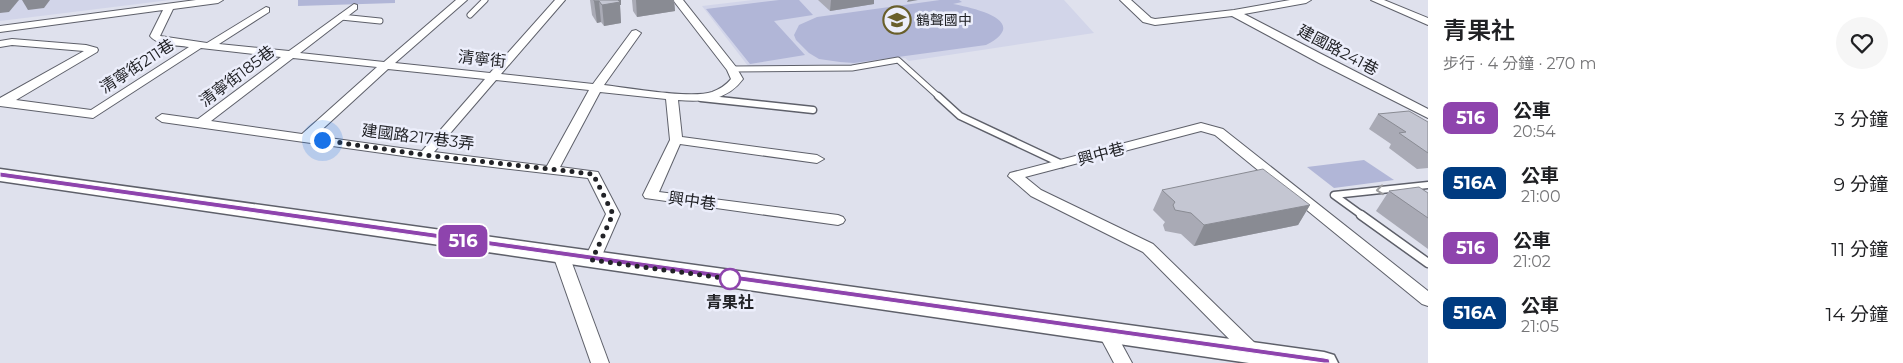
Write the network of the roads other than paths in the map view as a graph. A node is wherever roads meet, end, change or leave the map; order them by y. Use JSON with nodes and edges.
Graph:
{"nodes":[{"id":1,"x":218,"y":0,"type":"edge"},
{"id":2,"x":462,"y":0,"type":"edge"},
{"id":3,"x":485,"y":0,"type":"edge"},
{"id":4,"x":560,"y":0,"type":"edge"},
{"id":5,"x":678,"y":0,"type":"edge"},
{"id":6,"x":1125,"y":0,"type":"edge"},
{"id":7,"x":1306,"y":0,"type":"edge"},
{"id":8,"x":1376,"y":0,"type":"edge"},
{"id":9,"x":170,"y":6,"type":"junction"},
{"id":10,"x":354,"y":7,"type":"dead end"},
{"id":11,"x":266,"y":10,"type":"dead end"},
{"id":12,"x":1234,"y":13,"type":"junction"},
{"id":13,"x":470,"y":15,"type":"dead end"},
{"id":14,"x":341,"y":17,"type":"junction"},
{"id":15,"x":380,"y":22,"type":"dead end"},
{"id":16,"x":1428,"y":22,"type":"edge"},
{"id":17,"x":0,"y":29,"type":"edge"},
{"id":18,"x":636,"y":33,"type":"dead end"},
{"id":19,"x":0,"y":44,"type":"edge"},
{"id":20,"x":204,"y":46,"type":"junction"},
{"id":21,"x":292,"y":54,"type":"junction"},
{"id":22,"x":385,"y":66,"type":"junction"},
{"id":23,"x":732,"y":68,"type":"junction"},
{"id":24,"x":492,"y":76,"type":"junction"},
{"id":25,"x":596,"y":88,"type":"junction"},
{"id":26,"x":672,"y":96,"type":"junction"},
{"id":27,"x":700,"y":98,"type":"junction"},
{"id":28,"x":2,"y":102,"type":"edge"},
{"id":29,"x":814,"y":110,"type":"dead end"},
{"id":30,"x":1428,"y":114,"type":"edge"},
{"id":31,"x":162,"y":118,"type":"dead end"},
{"id":32,"x":201,"y":123,"type":"junction"},
{"id":33,"x":305,"y":138,"type":"junction"},
{"id":34,"x":676,"y":140,"type":"junction"},
{"id":35,"x":425,"y":155,"type":"junction"},
{"id":36,"x":817,"y":159,"type":"dead end"},
{"id":37,"x":1062,"y":164,"type":"junction"},
{"id":38,"x":552,"y":169,"type":"junction"},
{"id":39,"x":0,"y":175,"type":"edge"},
{"id":40,"x":1428,"y":185,"type":"edge"},
{"id":41,"x":1414,"y":186,"type":"junction"},
{"id":42,"x":1421,"y":191,"type":"edge"},
{"id":43,"x":838,"y":220,"type":"dead end"},
{"id":44,"x":561,"y":255,"type":"junction"},
{"id":45,"x":592,"y":260,"type":"junction"},
{"id":46,"x":1428,"y":263,"type":"edge"},
{"id":47,"x":1428,"y":300,"type":"edge"},
{"id":48,"x":1107,"y":333,"type":"junction"},
{"id":49,"x":1254,"y":353,"type":"junction"},
{"id":50,"x":600,"y":363,"type":"edge"},
{"id":51,"x":1123,"y":363,"type":"edge"},
{"id":52,"x":1324,"y":363,"type":"edge"}],
"edges":[{"from":1,"to":9,"type":"street"},
{"from":2,"to":22,"type":"street"},
{"from":3,"to":13,"type":"lane"},
{"from":4,"to":24,"type":"street"},
{"from":5,"to":23,"type":"street"},
{"from":6,"to":12,"type":"street"},
{"from":7,"to":12,"type":"street"},
{"from":8,"to":16,"type":"street"},
{"from":9,"to":17,"type":"street"},
{"from":9,"to":20,"type":"street","name":"清寧街"},
{"from":10,"to":14,"type":"street","name":"清寧街185巷"},
{"from":11,"to":20,"type":"street","name":"清寧街211巷"},
{"from":12,"to":30,"type":"street","name":"建國路241巷"},
{"from":14,"to":15,"type":"lane"},
{"from":14,"to":21,"type":"street","name":"清寧街185巷"},
{"from":18,"to":25,"type":"street"},
{"from":19,"to":28,"type":"street"},
{"from":20,"to":21,"type":"street","name":"清寧街"},
{"from":20,"to":28,"type":"street","name":"清寧街211巷"},
{"from":21,"to":22,"type":"street","name":"清寧街"},
{"from":21,"to":32,"type":"street","name":"清寧街185巷"},
{"from":22,"to":24,"type":"street","name":"清寧街"},
{"from":22,"to":33,"type":"street"},
{"from":23,"to":27,"type":"street","name":"清寧街"},
{"from":23,"to":37,"type":"lane"},
{"from":24,"to":25,"type":"street","name":"清寧街"},
{"from":24,"to":35,"type":"street"},
{"from":25,"to":26,"type":"street","name":"清寧街"},
{"from":25,"to":38,"type":"street"},
{"from":26,"to":27,"type":"street","name":"清寧街"},
{"from":26,"to":34,"type":"street"},
{"from":27,"to":29,"type":"lane"},
{"from":31,"to":32,"type":"street","name":"建國路217巷3弄"},
{"from":32,"to":33,"type":"street","name":"建國路217巷3弄"},
{"from":33,"to":35,"type":"street","name":"建國路217巷3弄"},
{"from":34,"to":36,"type":"street"},
{"from":34,"to":43,"type":"street","name":"興中巷"},
{"from":35,"to":38,"type":"street","name":"建國路217巷3弄"},
{"from":37,"to":47,"type":"street","name":"興中巷"},
{"from":37,"to":49,"type":"street","name":"興中巷"},
{"from":38,"to":45,"type":"street","name":"建國路217巷3弄"},
{"from":39,"to":44,"type":"main road"},
{"from":40,"to":41,"type":"lane"},
{"from":41,"to":42,"type":"lane"},
{"from":41,"to":46,"type":"lane","one_way":true},
{"from":44,"to":45,"type":"main road"},
{"from":44,"to":50,"type":"street"},
{"from":45,"to":48,"type":"main road"},
{"from":48,"to":49,"type":"main road"},
{"from":48,"to":51,"type":"street"},
{"from":49,"to":52,"type":"main road"}]}
